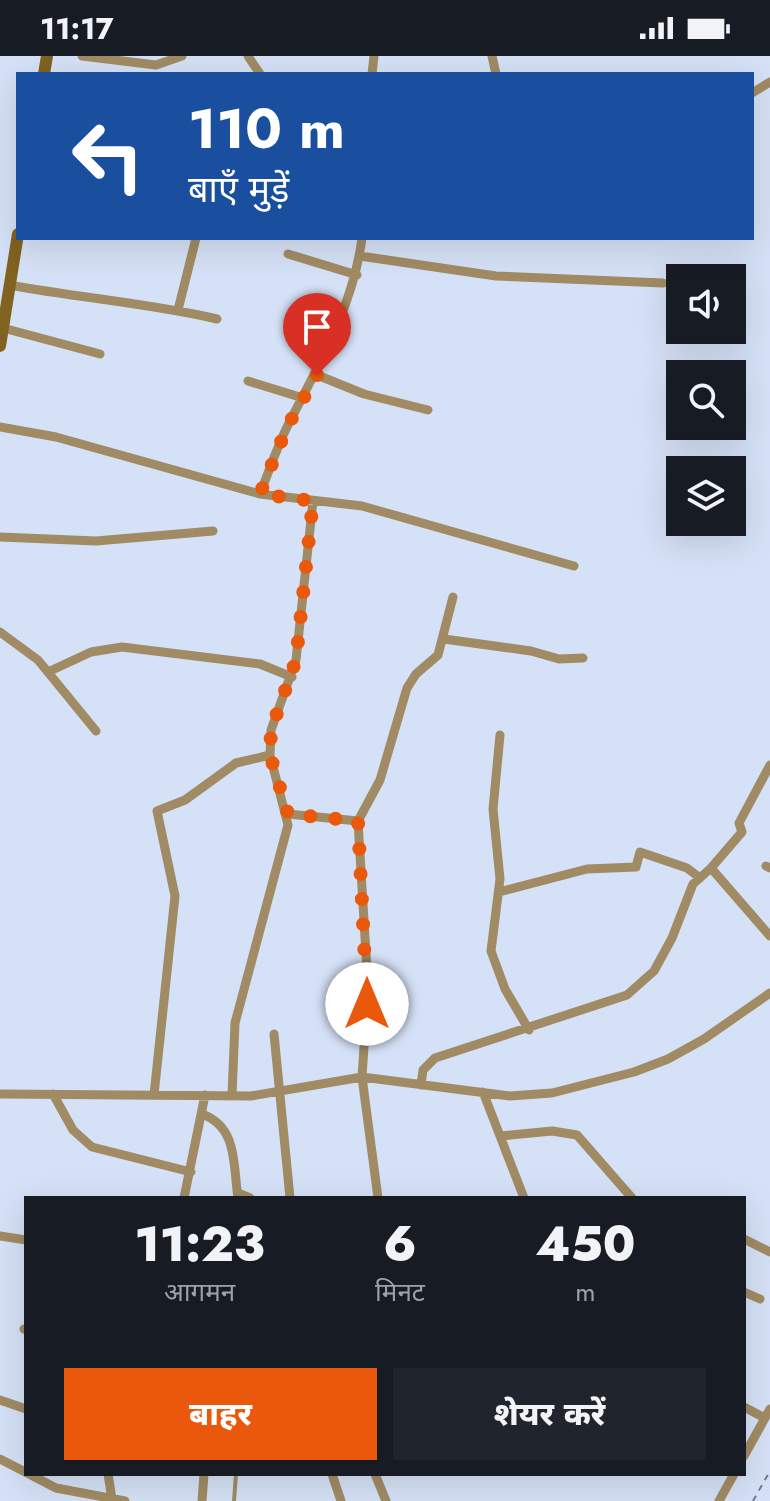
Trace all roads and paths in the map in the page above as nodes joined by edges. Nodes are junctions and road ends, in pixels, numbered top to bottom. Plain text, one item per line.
1 (82, 56) edge
2 (182, 56) edge
3 (17, 240) edge
4 (196, 240) edge
5 (362, 240) edge
6 (288, 254) dead end
7 (360, 256) junction
8 (357, 275) junction
9 (663, 283) dead end
10 (10, 285) junction
11 (178, 310) junction
12 (217, 319) dead end
13 (3, 328) junction
14 (0, 346) edge
15 (100, 354) dead end
16 (317, 375) junction
17 (248, 381) dead end
18 (303, 398) junction
19 (428, 410) dead end
20 (0, 427) edge
21 (260, 494) junction
22 (313, 501) junction
23 (213, 531) dead end
24 (0, 537) edge
25 (574, 566) dead end
26 (453, 597) dead end
27 (0, 632) edge
28 (444, 639) junction
29 (583, 658) dead end
30 (48, 672) junction
31 (292, 677) junction
32 (96, 731) dead end
33 (500, 735) dead end
34 (270, 755) junction
35 (770, 765) edge
36 (288, 814) junction
37 (358, 821) junction
38 (711, 868) junction
39 (700, 878) junction
40 (499, 892) junction
41 (770, 936) edge
42 (770, 993) edge
43 (529, 1030) junction
44 (274, 1034) dead end
45 (362, 1077) junction
46 (421, 1085) junction
47 (279, 1091) junction
48 (483, 1092) junction
49 (0, 1094) edge
50 (53, 1094) junction
51 (154, 1095) junction
52 (205, 1095) junction
53 (232, 1095) junction
54 (202, 1114) junction
55 (501, 1136) junction
56 (191, 1172) junction
57 (238, 1195) edge
58 (185, 1196) edge
59 (290, 1196) edge
60 (378, 1196) edge
61 (523, 1196) edge
62 (630, 1196) edge
63 (0, 1236) edge
64 (24, 1240) edge
65 (746, 1240) edge
66 (770, 1252) edge
67 (746, 1293) edge
68 (760, 1299) dead end
69 (0, 1400) edge
70 (24, 1408) edge
71 (746, 1408) edge
72 (768, 1414) edge
73 (746, 1452) edge
74 (0, 1459) edge
75 (24, 1471) edge
76 (770, 1471) edge
77 (33, 1476) edge
78 (108, 1476) edge
79 (204, 1476) edge
80 (236, 1476) edge
81 (333, 1476) edge
82 (376, 1476) edge
83 (733, 1476) edge
84 (112, 1499) junction
85 (125, 1501) edge
86 (202, 1501) edge
87 (234, 1501) edge
88 (341, 1501) edge
89 (386, 1501) edge
90 (719, 1501) edge
91 (753, 1501) edge

1 - 2 street
3 - 10 street
4 - 11 street
5 - 7 street
6 - 8 street
7 - 8 street
7 - 9 street
8 - 16 street
10 - 11 street
10 - 13 street
11 - 12 street
13 - 14 street
13 - 15 street
16 - 18 street
16 - 19 street
17 - 18 street
18 - 21 street
20 - 21 street
21 - 22 street
22 - 25 street
22 - 31 street
23 - 24 street
26 - 28 street
27 - 30 street
28 - 29 street
28 - 37 street
30 - 31 street
30 - 32 street
31 - 34 street
33 - 40 street
34 - 36 street
34 - 51 street
35 - 38 street
36 - 37 street
36 - 53 street
37 - 45 street
38 - 39 street
38 - 41 street
39 - 40 street
39 - 43 street
40 - 43 street
42 - 48 street
43 - 46 street
44 - 47 street
45 - 46 street
45 - 47 street
45 - 60 street
46 - 48 street
47 - 53 street
47 - 59 street
48 - 55 street
49 - 50 street
50 - 51 street
50 - 56 street
51 - 52 street
52 - 53 street
52 - 54 street
54 - 56 street
54 - 57 street
55 - 61 street
55 - 62 street
56 - 58 street
63 - 64 street
65 - 66 street
67 - 68 street
69 - 70 street
71 - 72 street
72 - 73 street
74 - 75 street
76 - 91 path
77 - 84 street
78 - 84 street
79 - 86 street
80 - 87 lane
81 - 88 street
82 - 89 street
83 - 90 street
84 - 85 street

